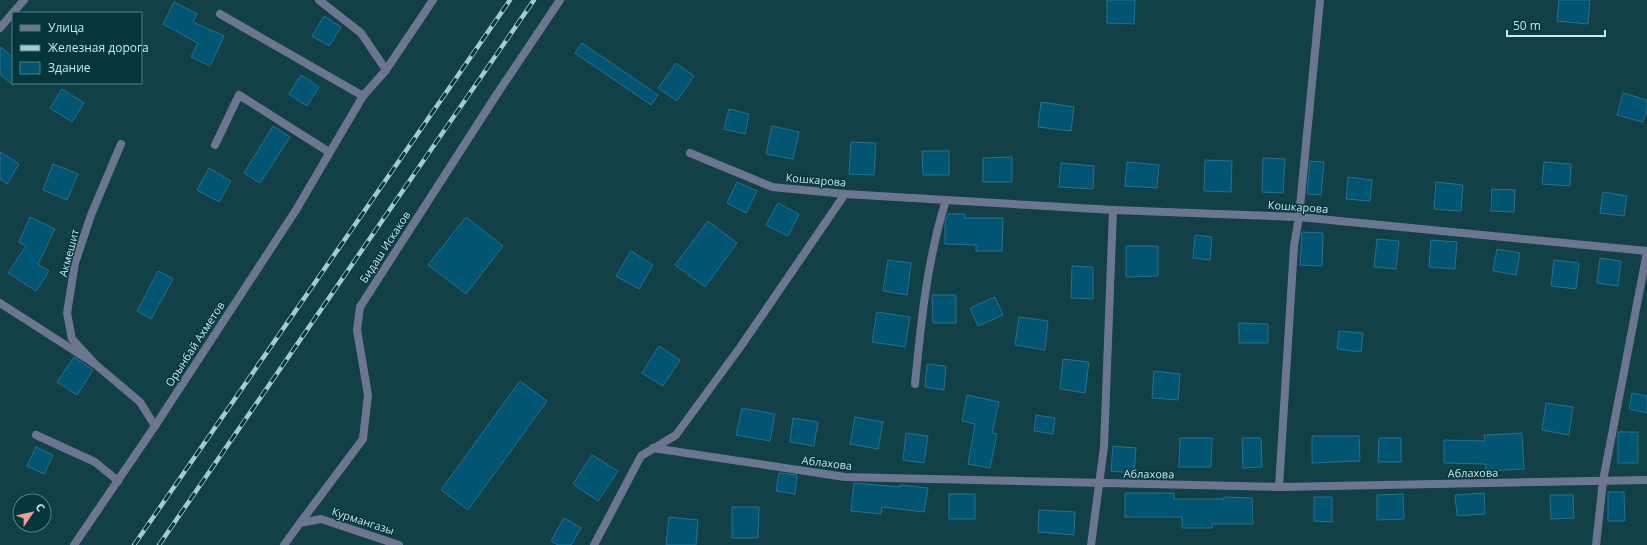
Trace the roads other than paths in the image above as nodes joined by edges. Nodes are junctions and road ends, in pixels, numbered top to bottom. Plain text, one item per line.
1 (24, 0) edge
2 (319, 0) edge
3 (433, 0) edge
4 (560, 0) edge
5 (1320, 0) edge
6 (14, 12) edge
7 (12, 14) edge
8 (220, 14) dead end
9 (0, 28) edge
10 (386, 70) junction
11 (363, 96) junction
12 (121, 144) dead end
13 (215, 145) dead end
14 (330, 152) junction
15 (690, 153) dead end
16 (845, 194) junction
17 (946, 200) junction
18 (1113, 210) junction
19 (1299, 217) junction
20 (1647, 251) edge
21 (0, 303) edge
22 (95, 364) junction
23 (915, 384) dead end
24 (155, 426) junction
25 (36, 435) dead end
26 (653, 448) junction
27 (1647, 480) edge
28 (118, 481) junction
29 (1603, 481) junction
30 (1099, 484) junction
31 (1279, 487) junction
32 (300, 523) junction
33 (74, 545) edge
34 (284, 545) edge
35 (399, 545) edge
36 (594, 545) edge
37 (1091, 545) edge
38 (1596, 545) edge

1 - 6 street
2 - 10 street
3 - 10 street, Орынбай Ахметов
4 - 32 street, Бидаш Искаков
5 - 19 street
7 - 9 street
8 - 11 street
10 - 11 street, Орынбай Ахметов
11 - 14 street, Орынбай Ахметов
12 - 22 street, Акмешит
13 - 14 street
14 - 24 street, Орынбай Ахметов
15 - 16 street, Кошкарова
16 - 17 street, Кошкарова
16 - 26 street
17 - 18 street, Кошкарова
17 - 23 street
18 - 19 street, Кошкарова
18 - 30 street
19 - 20 street, Кошкарова
19 - 31 street
20 - 29 street
21 - 22 street, Акмешит
22 - 24 street, Акмешит
24 - 28 street, Орынбай Ахметов
25 - 28 street
26 - 30 street, Аблахова
26 - 36 street
27 - 29 street, Аблахова
28 - 33 street, Орынбай Ахметов
29 - 31 street, Аблахова
29 - 38 street
30 - 31 street, Аблахова
30 - 37 street
32 - 34 street
32 - 35 street, Курмангазы

